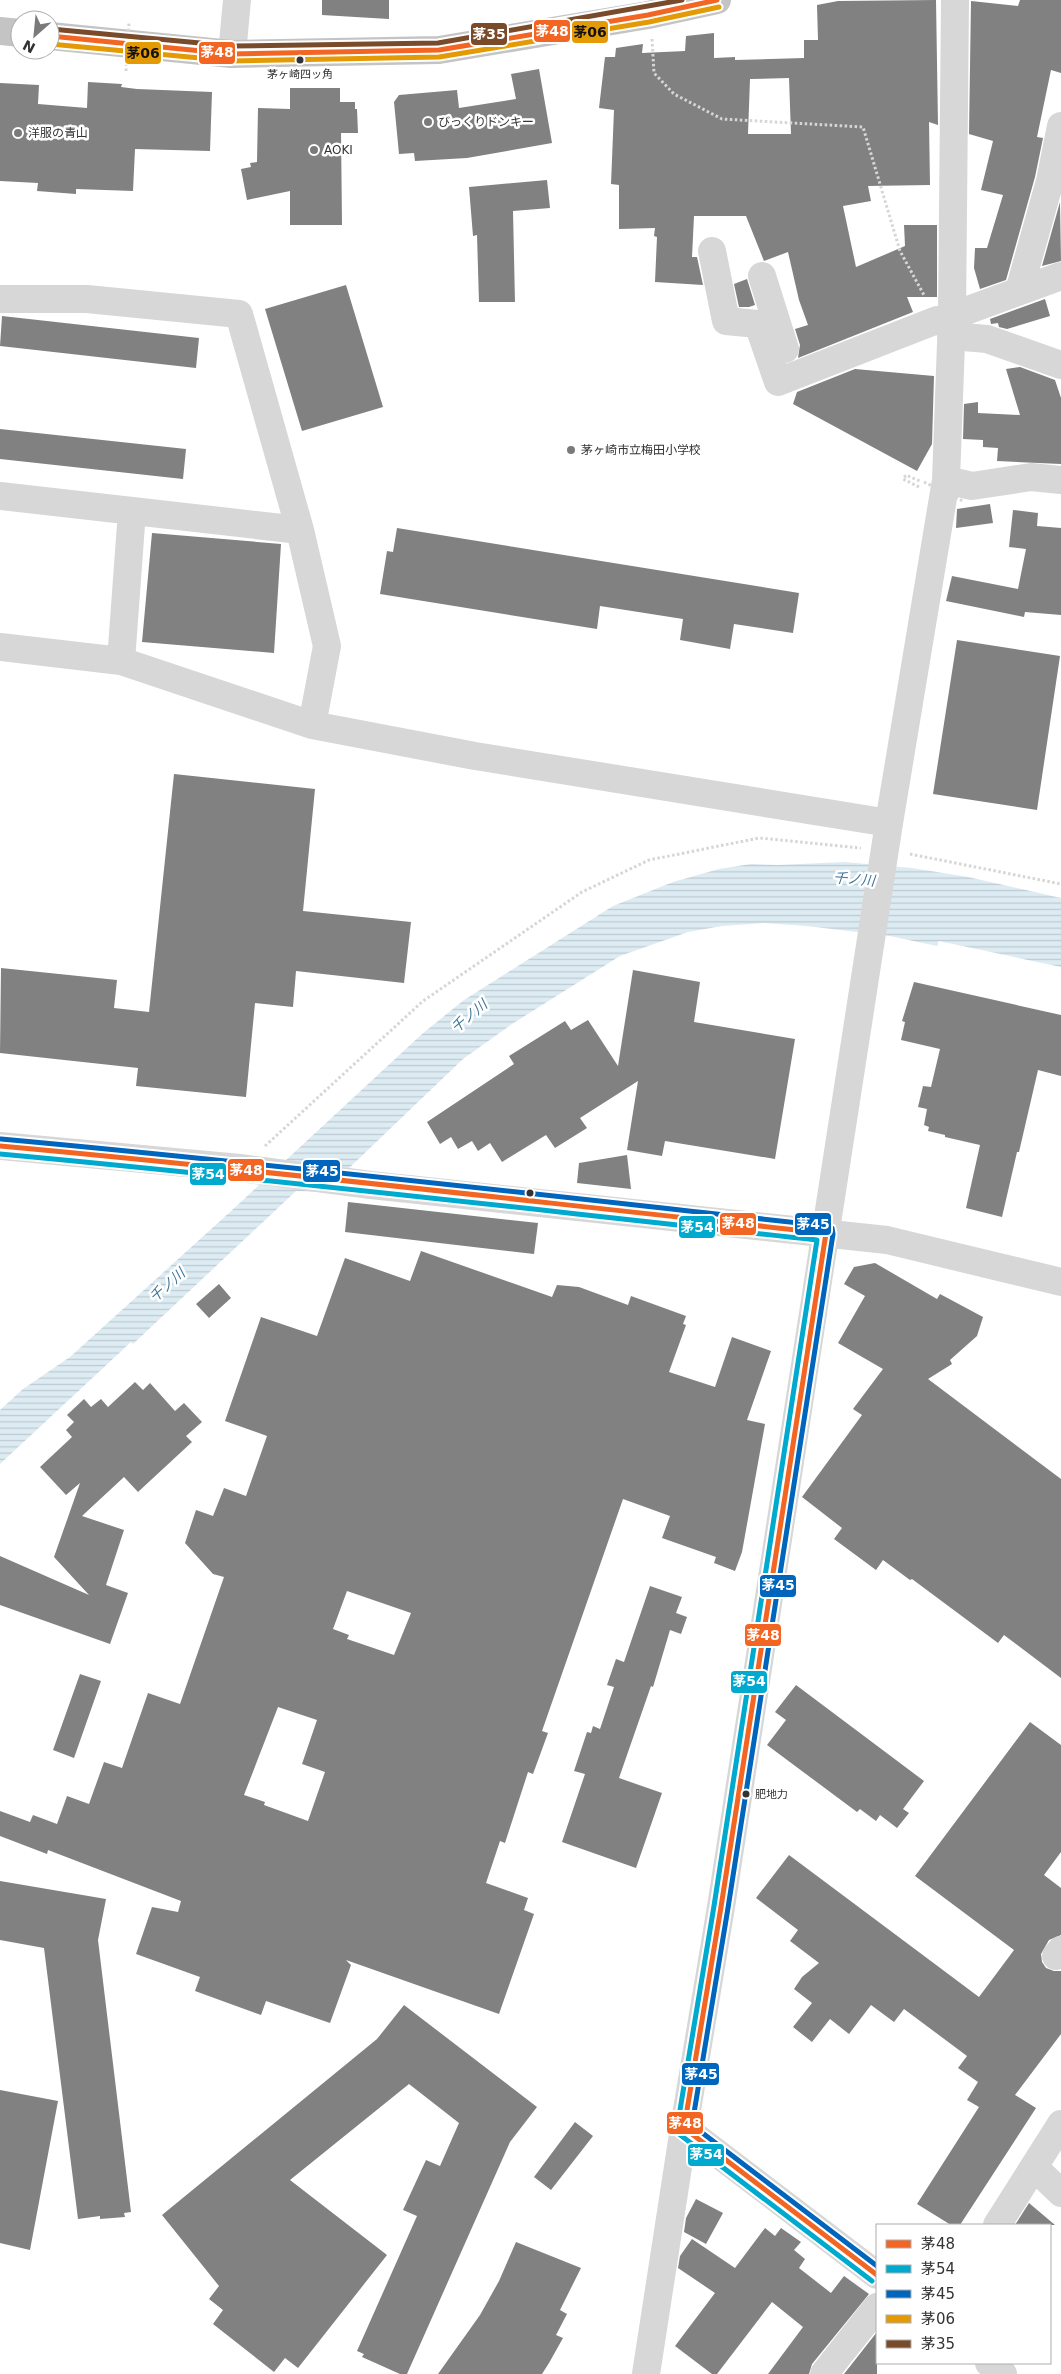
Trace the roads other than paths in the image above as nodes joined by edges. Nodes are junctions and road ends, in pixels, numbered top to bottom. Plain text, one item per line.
1 (237, 0) edge
2 (717, 0) edge
3 (955, 0) edge
4 (60, 37) edge
5 (232, 54) junction
6 (1061, 126) edge
7 (712, 251) dead end
8 (762, 276) dead end
9 (1061, 276) edge
10 (1019, 291) junction
11 (0, 298) edge
12 (948, 325) junction
13 (1061, 365) edge
14 (793, 377) junction
15 (1061, 480) edge
16 (931, 483) junction
17 (0, 496) edge
18 (132, 511) junction
19 (300, 530) junction
20 (0, 647) edge
21 (121, 661) junction
22 (312, 725) junction
23 (889, 823) junction
24 (0, 1146) edge
25 (826, 1233) junction
26 (1061, 1282) edge
27 (1061, 2124) edge
28 (684, 2128) junction
29 (1034, 2167) junction
30 (1061, 2193) edge
31 (998, 2224) edge
32 (876, 2274) edge
33 (876, 2308) edge
34 (990, 2364) edge
35 (834, 2371) edge
36 (646, 2374) edge
37 (1003, 2374) edge

1 - 5 street
2 - 5 highway
3 - 12 street
4 - 5 highway
6 - 10 street
7 - 14 street
8 - 14 street
9 - 10 street
10 - 12 street
11 - 19 street
12 - 13 street
12 - 14 street
12 - 16 street
15 - 16 street
16 - 23 street
17 - 18 street
18 - 19 street
18 - 21 street
19 - 22 street
20 - 21 street
21 - 22 street
22 - 23 street
23 - 25 street
24 - 25 street
25 - 26 street
25 - 28 street
27 - 29 street
28 - 32 street
28 - 36 street
29 - 30 street
29 - 31 street
33 - 35 street
34 - 37 street

